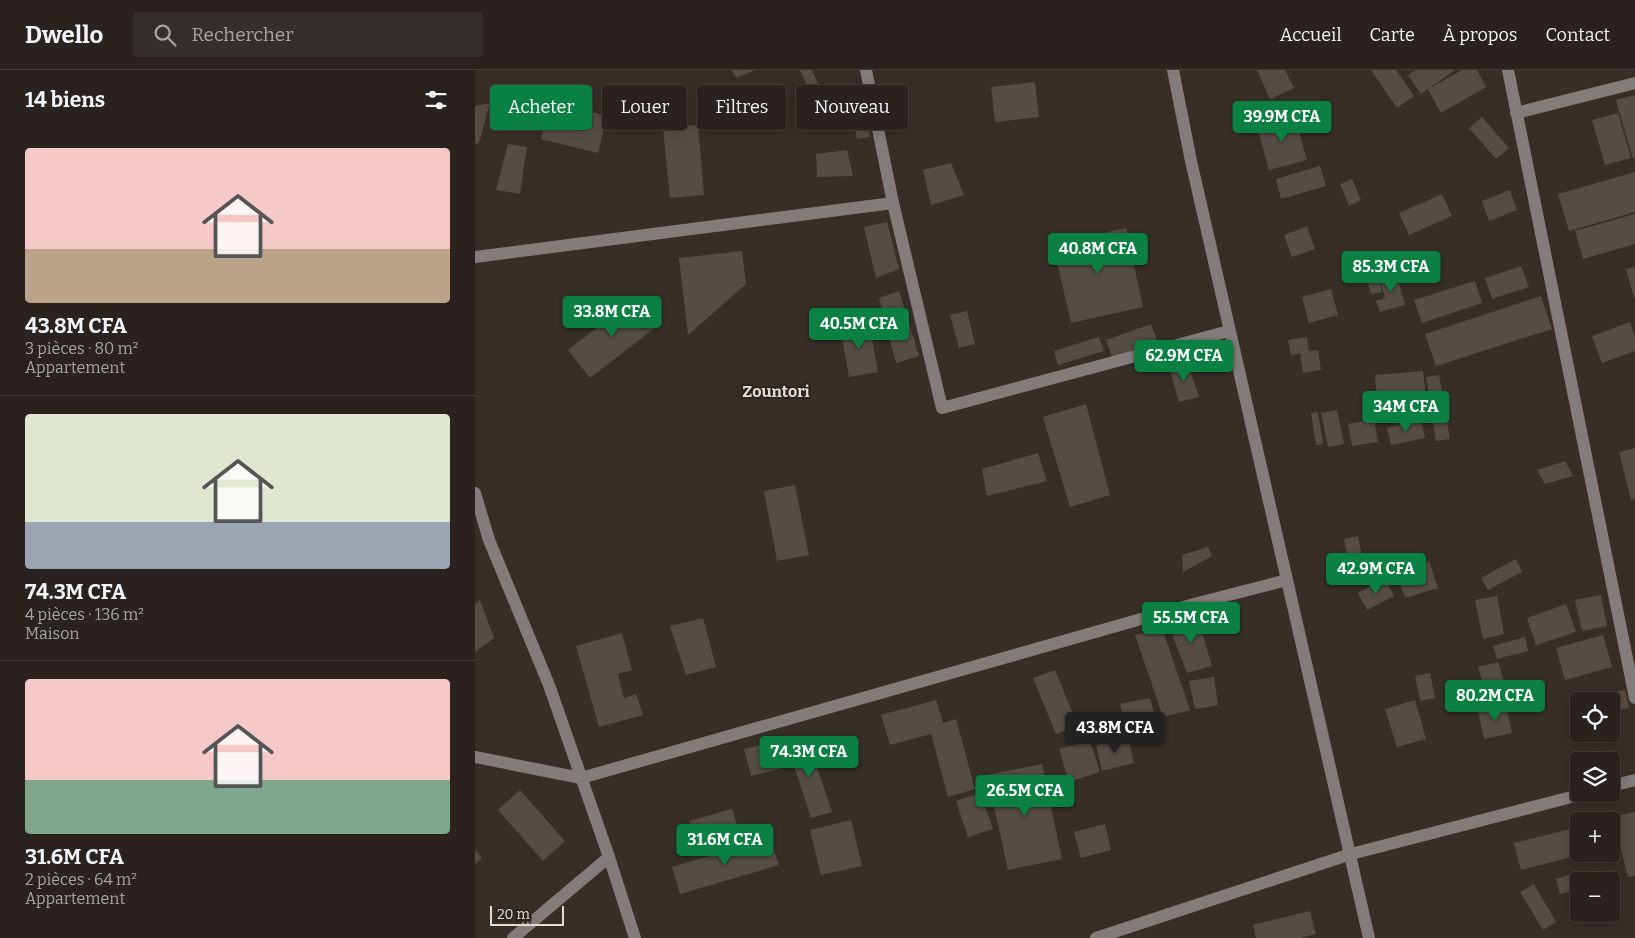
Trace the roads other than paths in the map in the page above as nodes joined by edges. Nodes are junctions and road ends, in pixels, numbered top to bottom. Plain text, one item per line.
1 (866, 70) edge
2 (1173, 70) edge
3 (1508, 70) edge
4 (1635, 83) edge
5 (1516, 113) junction
6 (893, 203) junction
7 (475, 257) edge
8 (1229, 331) junction
9 (475, 493) edge
10 (475, 532) edge
11 (489, 540) junction
12 (1287, 580) junction
13 (1635, 698) edge
14 (475, 757) edge
15 (581, 778) junction
16 (1635, 780) edge
17 (1620, 784) edge
18 (1570, 797) edge
19 (1351, 854) junction
20 (609, 857) junction
21 (513, 938) edge
22 (635, 938) edge
23 (1096, 938) edge
24 (1369, 938) edge

1 - 6 street
2 - 8 street
3 - 5 street
4 - 5 street
5 - 13 street
6 - 7 street
6 - 8 street
8 - 12 street
9 - 11 street
10 - 11 street
11 - 15 street
12 - 15 street
12 - 19 street
14 - 15 street
15 - 20 street
16 - 17 street
18 - 19 street
19 - 23 street
19 - 24 street
20 - 21 street
20 - 22 street

